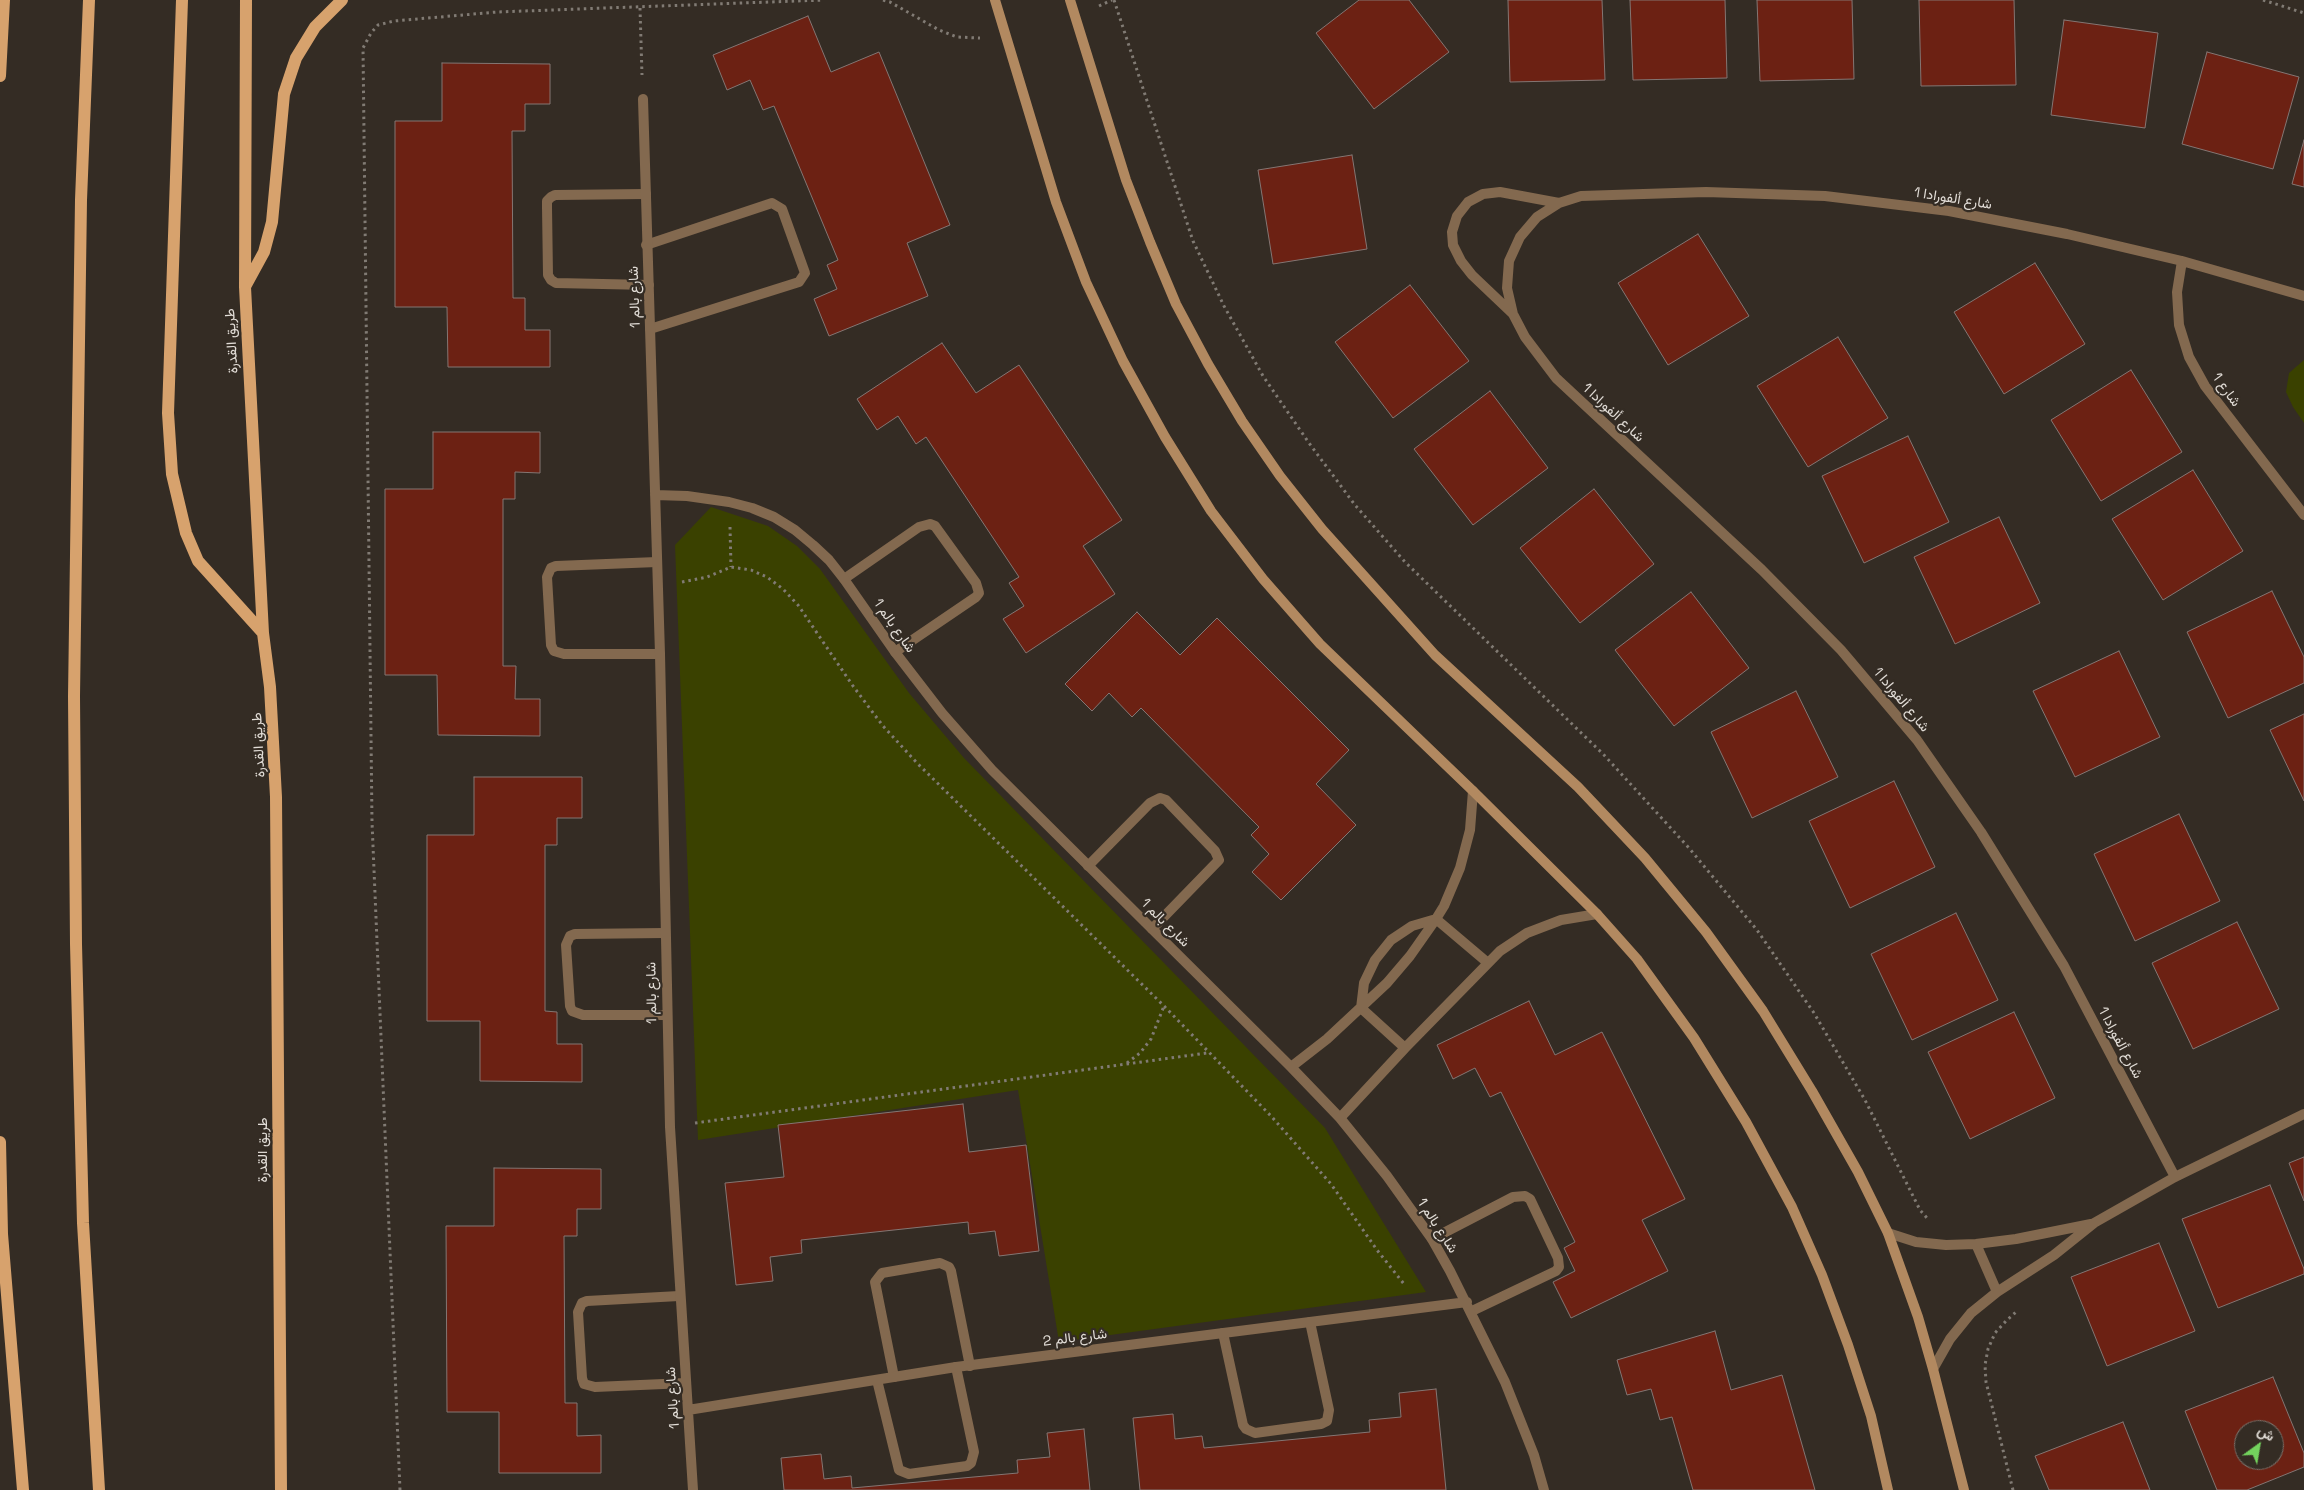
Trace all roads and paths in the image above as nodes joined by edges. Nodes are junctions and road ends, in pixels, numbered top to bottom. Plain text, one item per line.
1 (4, 0) edge
2 (89, 0) edge
3 (182, 0) edge
4 (246, 0) edge
5 (342, 0) edge
6 (824, 0) edge
7 (883, 0) edge
8 (996, 0) edge
9 (1070, 0) edge
10 (1114, 0) edge
11 (2264, 0) edge
12 (640, 8) junction
13 (2304, 13) edge
14 (1006, 37) junction
15 (0, 76) edge
16 (643, 99) joint
17 (646, 194) junction
18 (1560, 202) junction
19 (646, 245) junction
20 (2182, 261) junction
21 (649, 285) junction
22 (244, 287) junction
23 (2304, 296) edge
24 (1512, 314) junction
25 (650, 329) junction
26 (655, 495) junction
27 (729, 502) junction
28 (2304, 515) edge
29 (657, 562) junction
30 (731, 567) junction
31 (844, 579) junction
32 (657, 584) junction
33 (263, 633) junction
34 (895, 652) junction
35 (660, 654) junction
36 (1473, 791) junction
37 (1088, 866) junction
38 (1597, 914) junction
39 (1436, 919) junction
40 (1152, 929) junction
41 (665, 932) junction
42 (1488, 963) junction
43 (1164, 1006) junction
44 (1361, 1008) junction
45 (666, 1016) junction
46 (1404, 1048) junction
47 (1207, 1052) junction
48 (1126, 1064) junction
49 (1291, 1067) junction
50 (2304, 1114) edge
51 (1340, 1118) junction
52 (670, 1127) junction
53 (0, 1142) edge
54 (2174, 1177) junction
55 (1928, 1220) dead end
56 (2094, 1223) junction
57 (1888, 1233) junction
58 (1432, 1239) junction
59 (1976, 1244) junction
60 (1997, 1292) junction
61 (680, 1296) junction
62 (1435, 1306) junction
63 (1470, 1307) junction
64 (2020, 1310) dead end
65 (1310, 1322) junction
66 (1223, 1333) junction
67 (970, 1366) junction
68 (956, 1367) junction
69 (1933, 1369) junction
70 (894, 1377) junction
71 (877, 1380) junction
72 (686, 1383) junction
73 (688, 1410) junction
74 (23, 1490) edge
75 (99, 1490) edge
76 (281, 1490) edge
77 (400, 1490) edge
78 (693, 1490) edge
79 (1544, 1490) edge
80 (1888, 1490) edge
81 (1964, 1490) edge
82 (2013, 1490) edge

1 - 15 main road
2 - 75 main road
3 - 33 main road
4 - 22 main road, طريق القدرة
5 - 22 main road
6 - 12 path
7 - 14 path
8 - 14 street
9 - 57 street
10 - 55 path
11 - 13 path
12 - 16 path
12 - 77 path
14 - 36 street
16 - 17 street, شارع بالم 1
17 - 19 street, شارع بالم 1
17 - 21 street
18 - 20 street, شارع ألفورادا 1
18 - 24 street, شارع ألفورادا 1
18 - 24 street, شارع ألفورادا 1
19 - 21 street, شارع بالم 1
19 - 25 street
20 - 23 street, شارع ألفورادا 1
20 - 28 street, شارع 1
21 - 25 street, شارع بالم 1
22 - 33 main road, طريق القدرة
24 - 54 street, شارع ألفورادا 1
25 - 26 street, شارع بالم 1
26 - 27 street, شارع بالم 1
26 - 29 street, شارع بالم 1
27 - 30 path
27 - 31 street, شارع بالم 1
29 - 32 street, شارع بالم 1
29 - 35 street
30 - 32 path
30 - 43 path
31 - 34 street, شارع بالم 1
31 - 34 street
32 - 35 street, شارع بالم 1
33 - 76 main road, طريق القدرة
34 - 37 street, شارع بالم 1
35 - 41 street, شارع بالم 1
36 - 38 street
36 - 39 street
37 - 40 street, شارع بالم 1
37 - 40 street
38 - 42 street
38 - 80 street
39 - 42 street
39 - 44 street
39 - 44 street
40 - 49 street, شارع بالم 1
41 - 45 street, شارع بالم 1
41 - 45 street
42 - 46 street
43 - 47 path
43 - 48 path
44 - 46 street
44 - 49 street
45 - 52 street, شارع بالم 1
46 - 51 street
47 - 48 path
47 - 62 path
48 - 52 path
49 - 51 street, شارع بالم 1
50 - 54 street
51 - 58 street, شارع بالم 1
52 - 61 street, شارع بالم 1
53 - 74 main road
54 - 56 street
56 - 59 street
56 - 60 street
57 - 59 street
57 - 69 street
58 - 63 street, شارع بالم 1
58 - 63 street, شارع بالم 2
59 - 60 street
60 - 69 street
61 - 72 street, شارع بالم 1
61 - 72 street
62 - 63 street, شارع بالم 2
62 - 65 street, شارع بالم 2
63 - 79 street, شارع بالم 1
64 - 82 path
65 - 66 street, شارع بالم 2
65 - 66 street
66 - 67 street, شارع بالم 2
67 - 68 street, شارع بالم 2
67 - 70 street
68 - 70 street, شارع بالم 2
68 - 71 street
69 - 81 street
70 - 71 street, شارع بالم 2
71 - 73 street, شارع بالم 2
72 - 73 street, شارع بالم 1
73 - 78 street, شارع بالم 1

